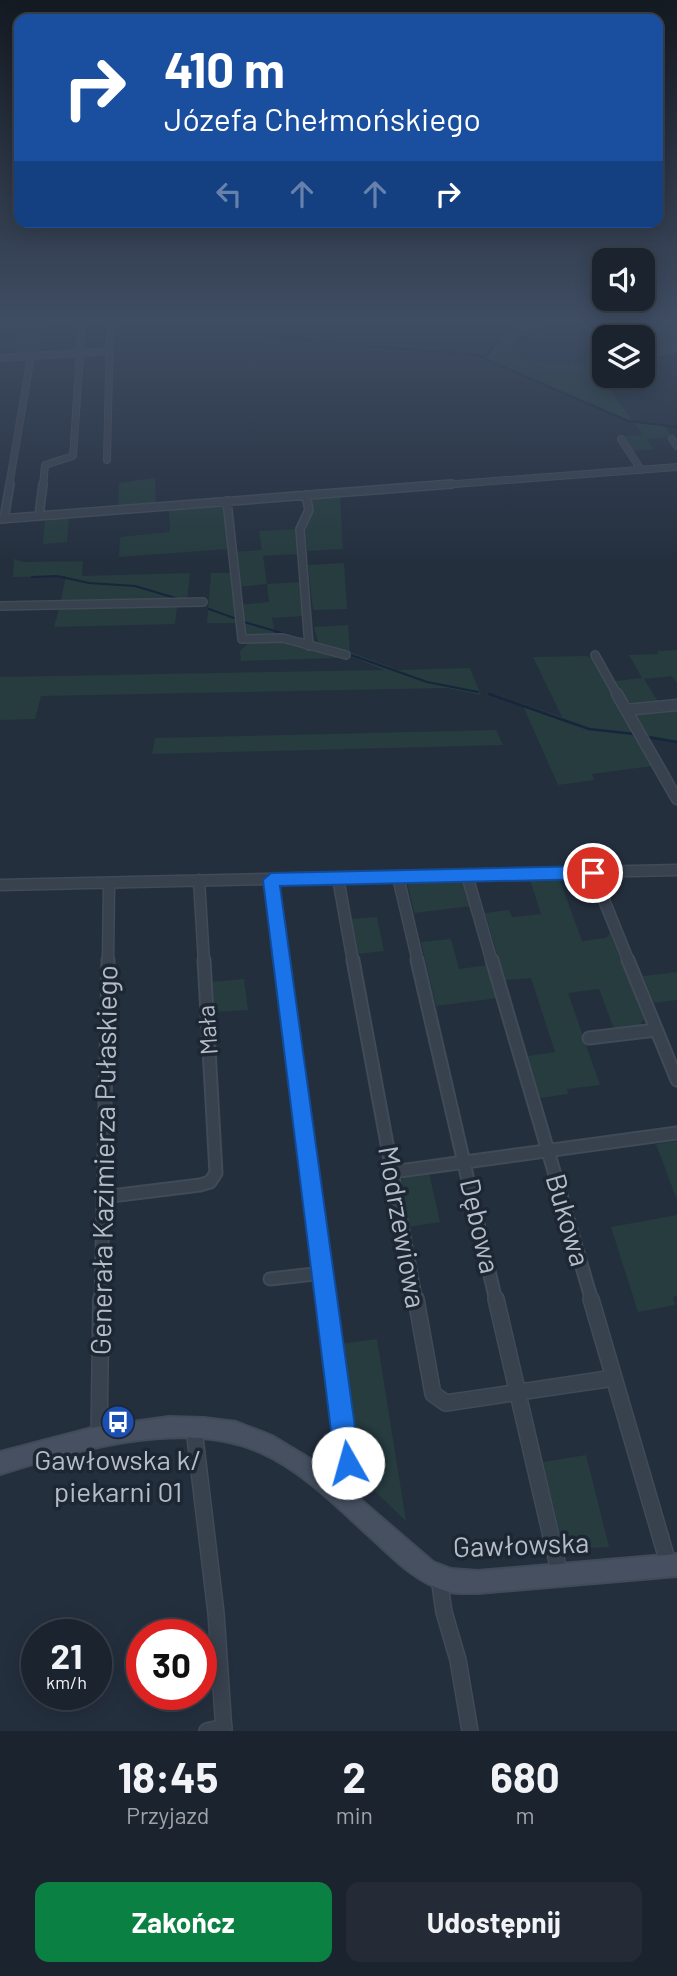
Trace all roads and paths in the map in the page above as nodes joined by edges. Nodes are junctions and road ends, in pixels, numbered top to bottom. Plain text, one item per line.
1 (23, 401) edge
2 (77, 401) edge
3 (109, 401) edge
4 (621, 439) dead end
5 (671, 439) dead end
6 (677, 446) edge
7 (107, 460) dead end
8 (677, 467) edge
9 (641, 470) junction
10 (306, 495) junction
11 (227, 501) junction
12 (39, 516) junction
13 (2, 519) edge
14 (203, 602) dead end
15 (0, 606) edge
16 (309, 646) junction
17 (346, 655) dead end
18 (595, 655) dead end
19 (677, 705) edge
20 (626, 710) junction
21 (673, 785) edge
22 (677, 799) edge
23 (677, 870) edge
24 (593, 873) junction
25 (467, 875) junction
26 (398, 877) junction
27 (338, 878) junction
28 (199, 880) junction
29 (271, 880) junction
30 (109, 883) junction
31 (0, 885) edge
32 (656, 1030) junction
33 (589, 1038) dead end
34 (677, 1080) edge
35 (677, 1133) edge
36 (548, 1150) junction
37 (465, 1161) junction
38 (391, 1172) junction
39 (103, 1197) junction
40 (323, 1273) junction
41 (270, 1279) dead end
42 (614, 1378) junction
43 (518, 1391) junction
44 (194, 1429) junction
45 (99, 1436) junction
46 (0, 1463) edge
47 (339, 1495) junction
48 (673, 1565) edge
49 (560, 1575) junction
50 (439, 1577) junction
51 (218, 1730) edge
52 (470, 1731) edge

1 - 13 street
2 - 12 street
3 - 7 street
4 - 9 street
5 - 6 street
8 - 9 street
9 - 10 street
10 - 11 street
10 - 16 street
11 - 12 street
11 - 16 street
12 - 13 street
14 - 15 street
16 - 17 street
18 - 20 street
19 - 20 street
20 - 21 street
21 - 22 street
23 - 24 street
24 - 25 street
24 - 32 street
25 - 26 street
25 - 36 street, Bukowa
26 - 27 street
26 - 37 street, Dębowa
27 - 29 street
27 - 38 street, Modrzewiowa
28 - 29 street
28 - 30 street
28 - 39 street, Mała
29 - 40 street
30 - 31 street
30 - 39 street, Generała Kazimierza Pułaskiego
32 - 33 street
32 - 34 street
35 - 36 street
36 - 37 street
36 - 42 street, Bukowa
37 - 38 street
37 - 43 street, Dębowa
38 - 43 street, Modrzewiowa
39 - 45 street, Generała Kazimierza Pułaskiego
40 - 41 street
40 - 47 street
42 - 43 street, Modrzewiowa
42 - 48 street, Bukowa
43 - 49 street, Dębowa
44 - 45 street, Gawłowska
44 - 47 street, Gawłowska
44 - 51 street
45 - 46 street, Gawłowska
47 - 50 street, Gawłowska
48 - 49 street, Gawłowska
49 - 50 street, Gawłowska
50 - 52 street

